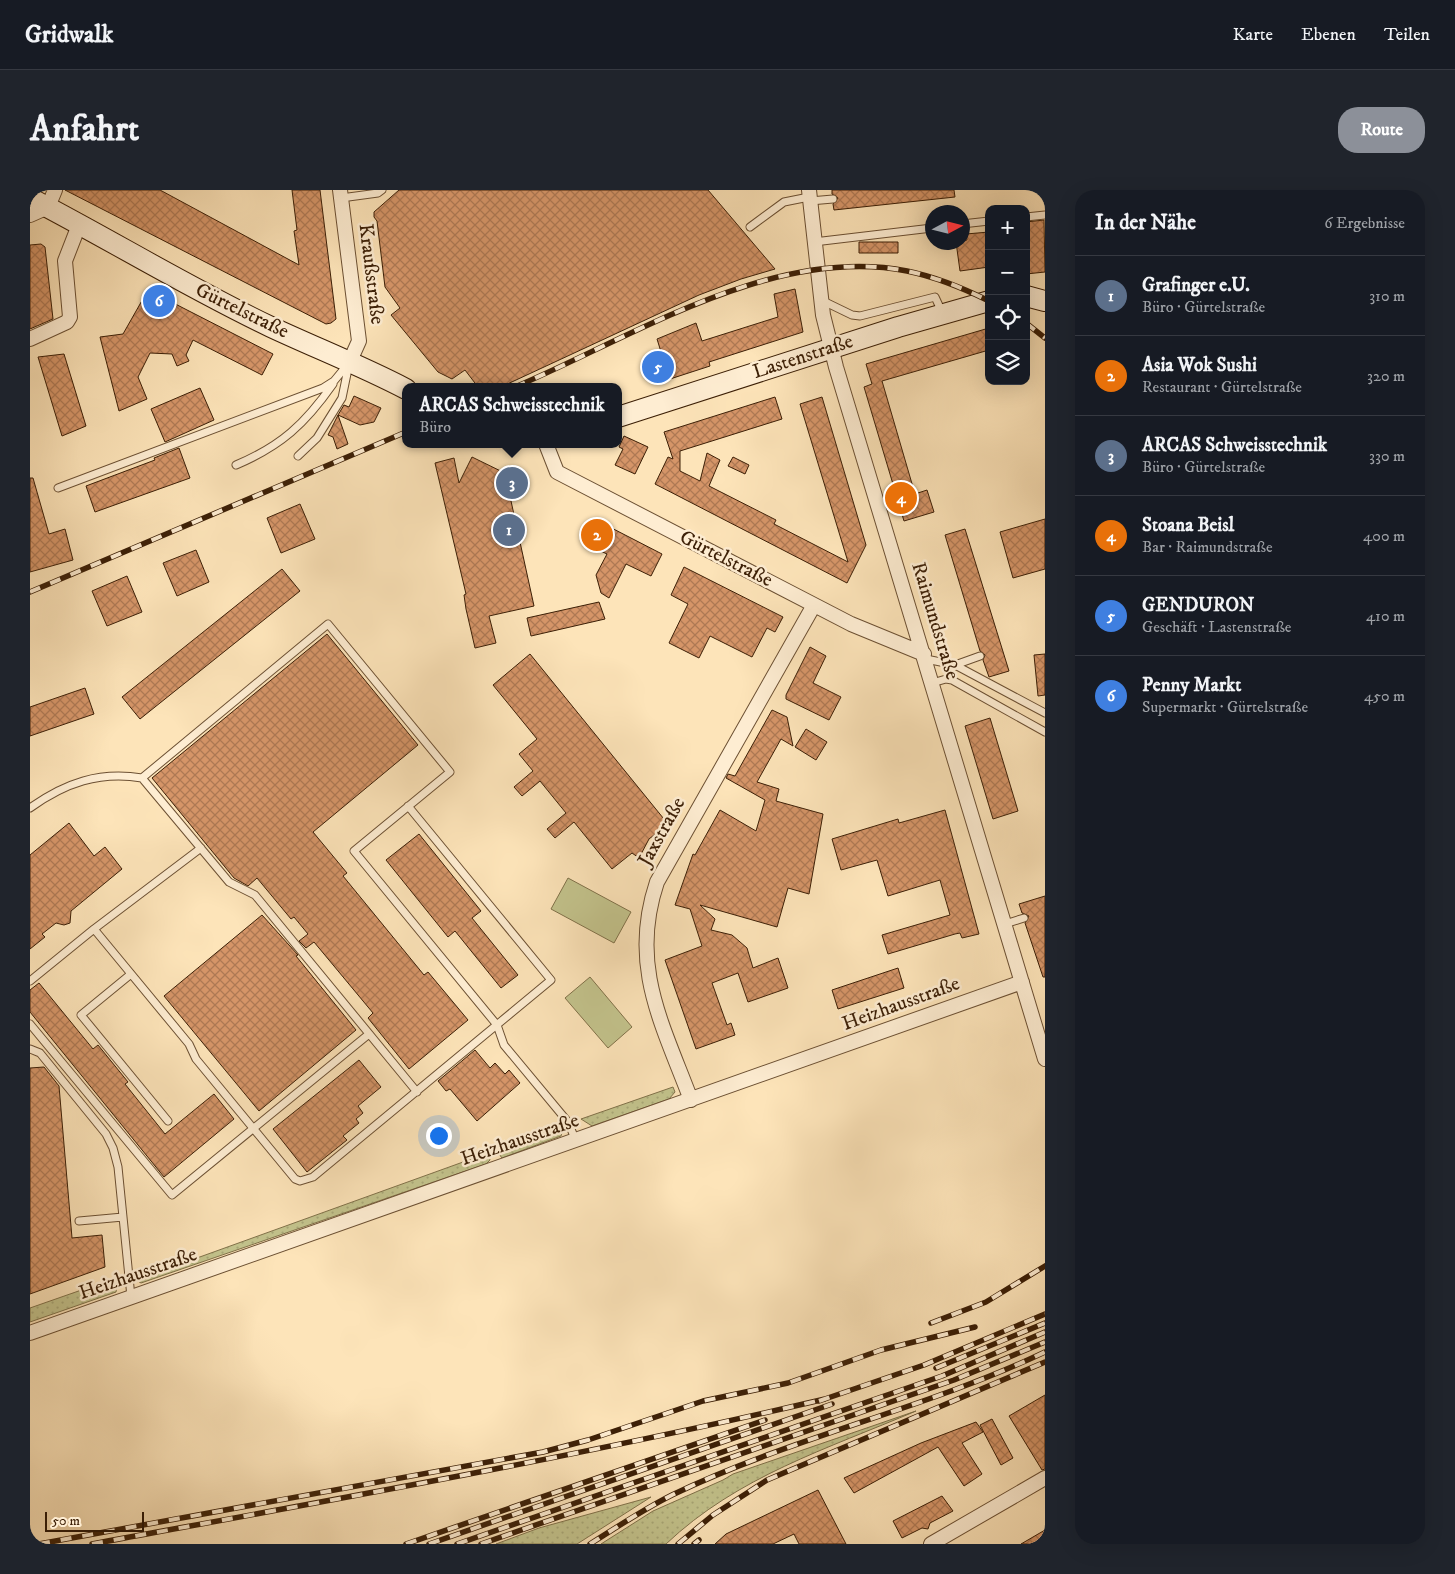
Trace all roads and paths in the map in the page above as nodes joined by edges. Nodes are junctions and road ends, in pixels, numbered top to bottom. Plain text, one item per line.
1 (382, 190) edge
2 (340, 194) edge
3 (809, 196) edge
4 (30, 198) edge
5 (833, 198) dead end
6 (44, 204) edge
7 (1045, 215) edge
8 (1030, 217) edge
9 (985, 221) edge
10 (970, 223) edge
11 (79, 225) junction
12 (750, 227) dead end
13 (925, 229) edge
14 (814, 242) junction
15 (1045, 288) edge
16 (1030, 290) edge
17 (1030, 297) edge
18 (821, 300) junction
19 (1045, 301) edge
20 (985, 302) edge
21 (943, 315) junction
22 (30, 339) edge
23 (832, 349) junction
24 (350, 361) junction
25 (334, 381) junction
26 (402, 386) edge
27 (622, 416) edge
28 (548, 448) edge
29 (298, 456) dead end
30 (236, 465) dead end
31 (58, 488) dead end
32 (814, 605) junction
33 (925, 656) junction
34 (980, 656) dead end
35 (955, 665) junction
36 (932, 683) junction
37 (1045, 713) edge
38 (1045, 732) edge
39 (142, 778) junction
40 (408, 806) junction
41 (30, 808) edge
42 (201, 848) junction
43 (1024, 918) dead end
44 (1005, 924) junction
45 (94, 929) junction
46 (131, 974) junction
47 (30, 981) edge
48 (1022, 982) junction
49 (30, 1024) edge
50 (497, 1025) junction
51 (369, 1034) junction
52 (30, 1049) edge
53 (1045, 1059) edge
54 (416, 1092) junction
55 (691, 1100) junction
56 (168, 1121) dead end
57 (254, 1129) junction
58 (576, 1141) junction
59 (123, 1217) junction
60 (79, 1221) dead end
61 (131, 1297) junction
62 (30, 1333) edge
63 (1045, 1478) edge
64 (930, 1544) edge

1 - 2 lane
2 - 24 street, Kraußstraße
3 - 5 lane
3 - 12 lane
3 - 14 street, Raimundstraße
4 - 6 main road, Gürtelstraße
6 - 11 main road, Gürtelstraße
7 - 8 lane
9 - 10 lane
11 - 22 street
11 - 24 main road, Gürtelstraße
13 - 14 lane
14 - 18 street, Raimundstraße
15 - 16 main road
17 - 19 main road
18 - 21 lane
18 - 23 street, Raimundstraße
20 - 21 main road, Lastenstraße
21 - 23 main road, Lastenstraße
23 - 27 main road, Lastenstraße
23 - 33 street, Raimundstraße
24 - 25 lane
24 - 26 main road, Gürtelstraße
24 - 29 lane
25 - 30 lane
25 - 31 lane
28 - 32 street, Gürtelstraße
32 - 33 street, Gürtelstraße
32 - 55 street, Jaxstraße
33 - 35 lane
33 - 36 street, Raimundstraße
34 - 35 lane
35 - 37 lane
36 - 38 lane
36 - 44 street, Raimundstraße
39 - 40 lane
39 - 41 lane
39 - 42 lane
40 - 50 lane
40 - 50 lane
42 - 45 lane
42 - 51 lane
43 - 44 lane
44 - 48 street, Raimundstraße
45 - 46 lane
45 - 47 lane
46 - 56 lane
46 - 57 lane
48 - 53 street, Raimundstraße
48 - 55 street, Heizhausstraße
49 - 57 lane
50 - 54 lane
50 - 58 lane
51 - 54 lane
51 - 57 lane
52 - 59 lane
54 - 57 lane
55 - 58 street, Heizhausstraße
58 - 61 street, Heizhausstraße
59 - 60 lane
59 - 61 lane
61 - 62 street, Heizhausstraße
63 - 64 street

